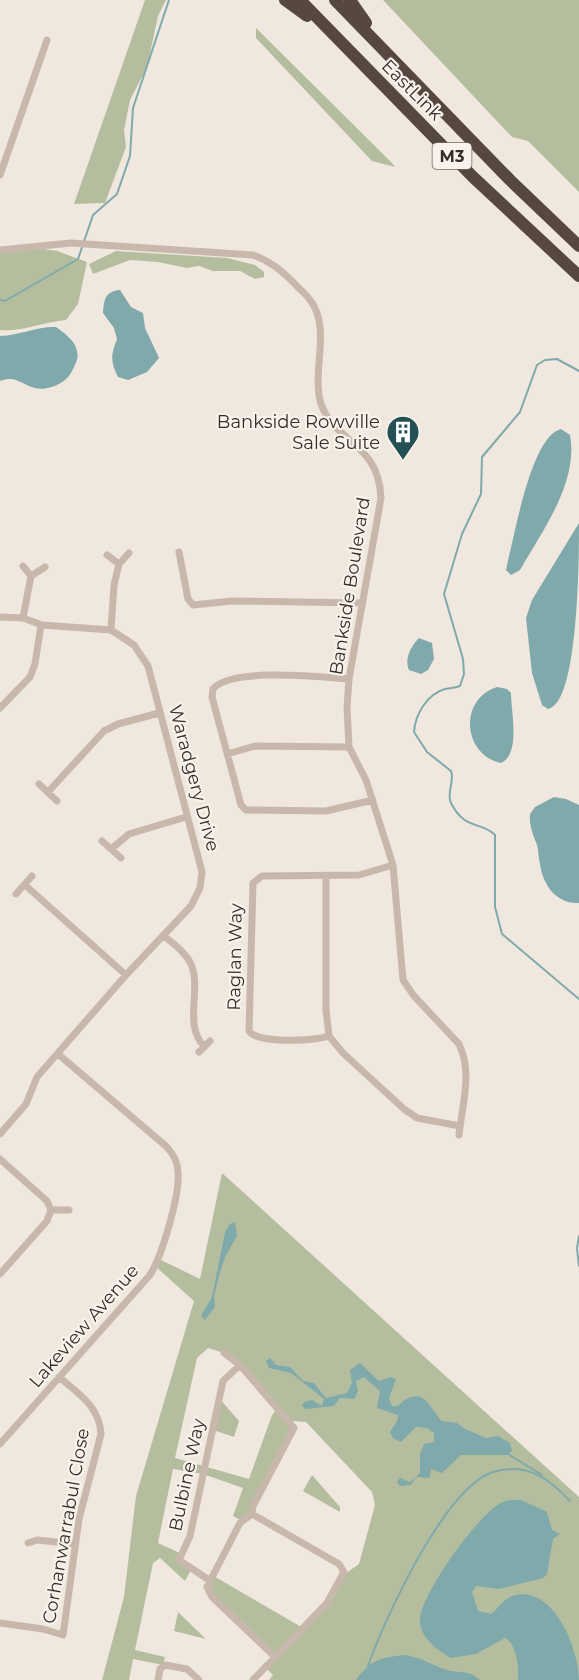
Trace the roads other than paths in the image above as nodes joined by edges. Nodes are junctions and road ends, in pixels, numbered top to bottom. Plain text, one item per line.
1 (285, 0) edge
2 (300, 0) edge
3 (335, 0) edge
4 (350, 0) edge
5 (329, 33) junction
6 (47, 40) dead end
7 (382, 46) junction
8 (0, 174) edge
9 (0, 245) edge
10 (579, 246) edge
11 (24, 248) junction
12 (0, 250) edge
13 (579, 276) edge
14 (178, 552) dead end
15 (129, 553) dead end
16 (107, 555) dead end
17 (118, 564) junction
18 (23, 566) dead end
19 (45, 567) dead end
20 (31, 576) junction
21 (362, 603) junction
22 (0, 617) edge
23 (23, 618) junction
24 (41, 625) junction
25 (111, 630) junction
26 (349, 679) junction
27 (0, 708) edge
28 (159, 712) junction
29 (349, 747) junction
30 (227, 754) junction
31 (39, 784) dead end
32 (48, 792) junction
33 (373, 800) junction
34 (57, 801) dead end
35 (186, 817) junction
36 (102, 841) dead end
37 (111, 849) junction
38 (121, 858) dead end
39 (393, 866) junction
40 (33, 876) dead end
41 (326, 877) junction
42 (25, 885) junction
43 (16, 894) dead end
44 (164, 936) junction
45 (126, 975) junction
46 (329, 1036) junction
47 (204, 1046) dead end
48 (58, 1054) junction
49 (460, 1126) junction
50 (0, 1134) edge
51 (459, 1135) dead end
52 (0, 1159) edge
53 (51, 1210) junction
54 (69, 1210) dead end
55 (0, 1274) edge
56 (224, 1353) dead end
57 (240, 1365) junction
58 (59, 1377) junction
59 (0, 1444) edge
60 (252, 1514) junction
61 (28, 1543) dead end
62 (75, 1544) junction
63 (209, 1580) junction
64 (0, 1623) edge
65 (275, 1657) junction
66 (158, 1680) edge
67 (199, 1680) edge
68 (253, 1680) edge

1 - 5 highway
2 - 5 highway, EastLink / M3
3 - 7 highway, EastLink / M3
4 - 7 highway
5 - 13 highway, EastLink / M3
6 - 8 street
7 - 10 highway, EastLink / M3
9 - 11 street, Bankside Boulevard
11 - 12 street, Bankside Boulevard
11 - 21 street, Bankside Boulevard
14 - 21 street
15 - 17 street
16 - 17 street
17 - 25 street
18 - 20 street
19 - 20 street
20 - 23 street
21 - 26 street, Bankside Boulevard
22 - 23 street
23 - 24 street
24 - 25 street
24 - 27 street
25 - 28 street, Waradgery Drive
26 - 29 street, Bankside Boulevard
26 - 30 street
28 - 32 street
28 - 35 street, Waradgery Drive
29 - 30 street
29 - 33 street, Bankside Boulevard
30 - 33 street
31 - 32 street
32 - 34 street
33 - 39 street, Bankside Boulevard
35 - 37 street
35 - 44 street, Waradgery Drive
36 - 37 street
37 - 38 street
39 - 41 street
39 - 49 street, Bankside Boulevard
40 - 42 street
41 - 46 street
41 - 46 street, Raglan Way
42 - 43 street
42 - 45 street
44 - 45 street, Waradgery Drive
44 - 47 street
45 - 48 street, Waradgery Drive
46 - 49 street
48 - 50 street, Waradgery Drive
48 - 58 street, Lakeview Avenue
49 - 51 street, Bankside Boulevard
52 - 53 street
53 - 54 street
53 - 55 street
56 - 57 street
57 - 60 street
57 - 63 street, Bulbine Way
58 - 59 street, Lakeview Avenue
58 - 62 street, Corhanwarrabul Close
60 - 63 street
60 - 65 street
61 - 62 street
62 - 64 street, Corhanwarrabul Close
63 - 65 street
65 - 68 street
66 - 67 street

